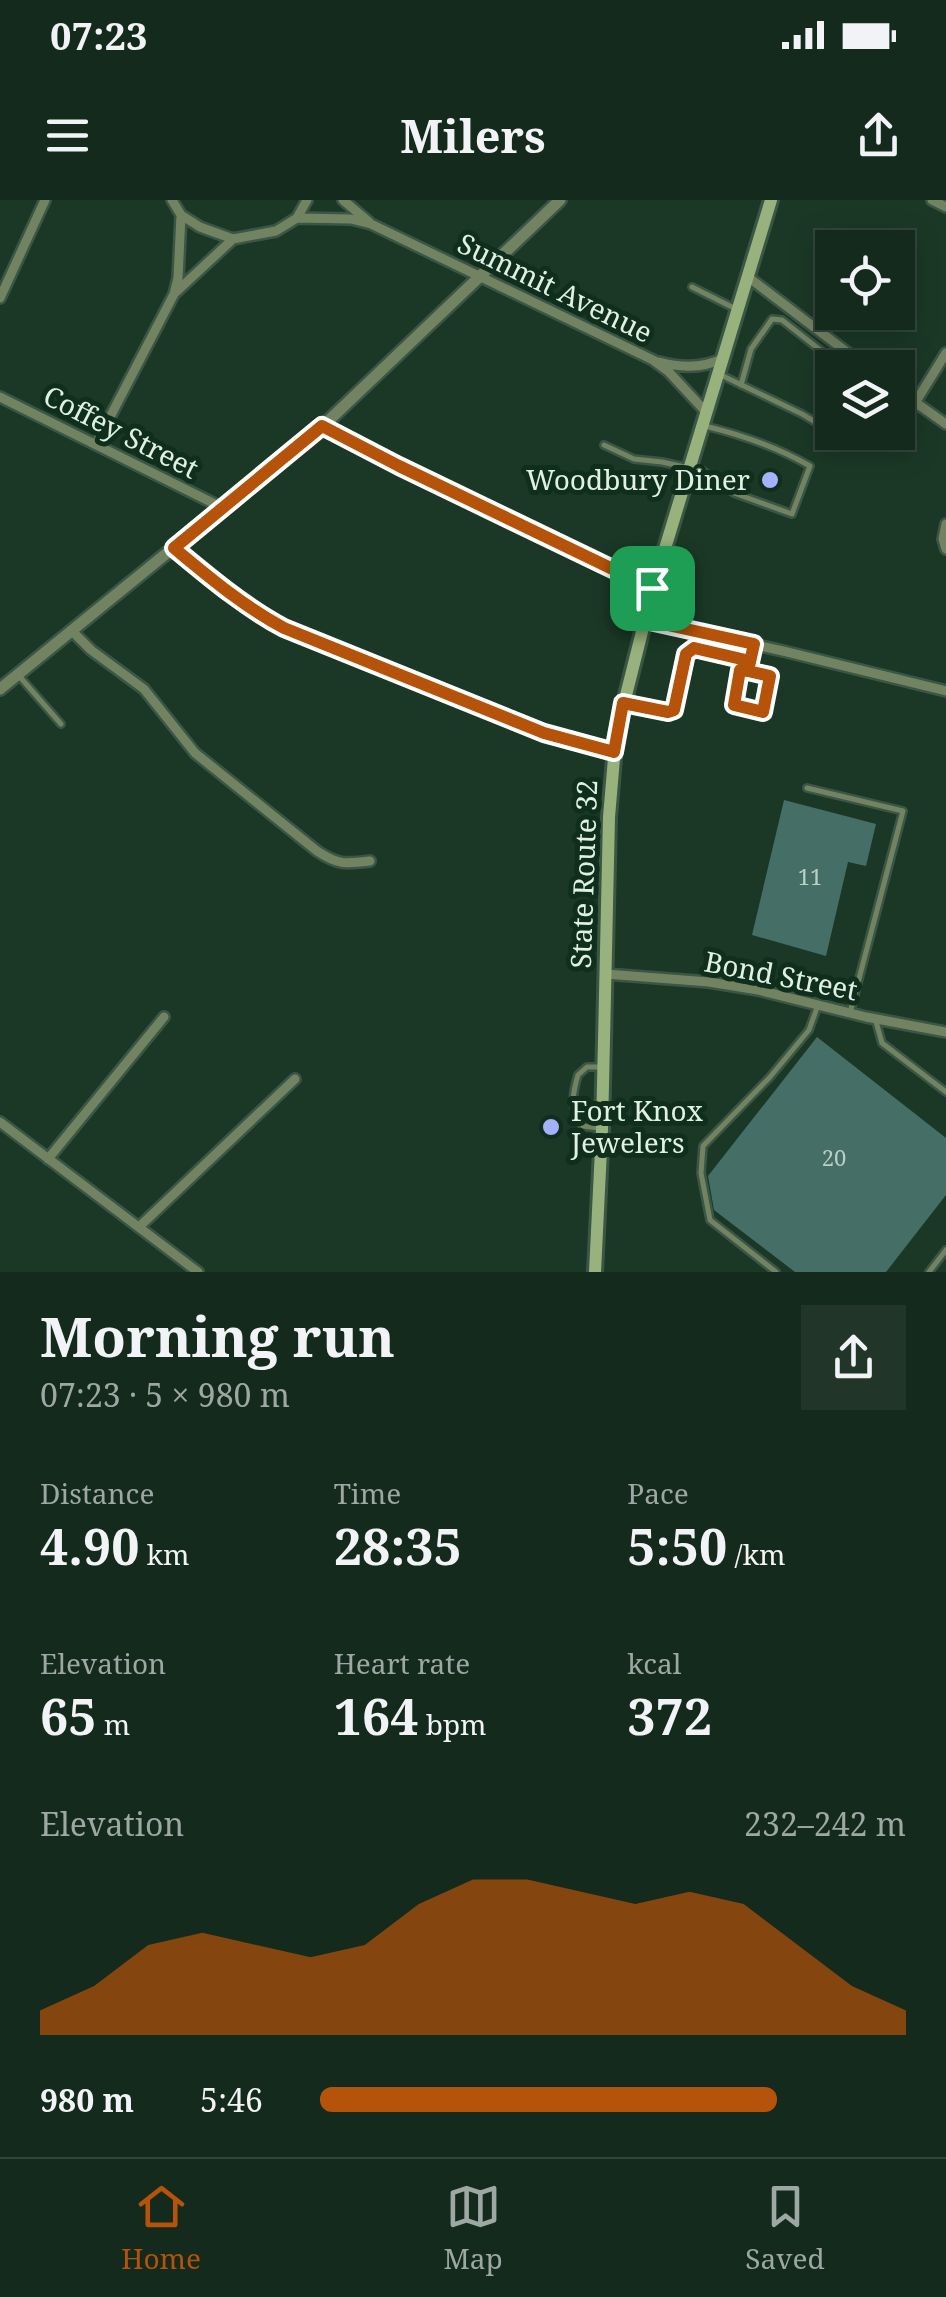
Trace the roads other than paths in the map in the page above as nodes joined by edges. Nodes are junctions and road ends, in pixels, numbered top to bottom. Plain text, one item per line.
1 (45, 200) edge
2 (172, 200) edge
3 (307, 200) edge
4 (344, 200) edge
5 (560, 200) edge
6 (771, 200) edge
7 (932, 200) edge
8 (946, 206) edge
9 (181, 215) junction
10 (297, 218) junction
11 (372, 224) junction
12 (233, 240) junction
13 (482, 277) junction
14 (748, 277) junction
15 (692, 286) dead end
16 (174, 294) junction
17 (0, 298) edge
18 (738, 310) junction
19 (820, 350) edge
20 (844, 350) edge
21 (946, 354) edge
22 (724, 358) junction
23 (653, 360) junction
24 (719, 374) junction
25 (741, 384) junction
26 (0, 397) edge
27 (915, 403) joint
28 (704, 418) junction
29 (815, 422) edge
30 (946, 424) edge
31 (322, 426) junction
32 (96, 444) junction
33 (604, 445) dead end
34 (690, 467) junction
35 (223, 508) junction
36 (946, 524) edge
37 (174, 548) junction
38 (946, 549) edge
39 (652, 588) junction
40 (645, 620) junction
41 (72, 632) junction
42 (754, 644) junction
43 (750, 661) junction
44 (748, 671) junction
45 (18, 675) junction
46 (0, 689) edge
47 (946, 691) edge
48 (623, 703) junction
49 (61, 724) dead end
50 (614, 752) junction
51 (807, 788) dead end
52 (370, 862) dead end
53 (606, 974) junction
54 (818, 1005) junction
55 (850, 1012) junction
56 (164, 1017) dead end
57 (874, 1018) junction
58 (946, 1032) edge
59 (604, 1067) junction
60 (295, 1079) dead end
61 (946, 1092) edge
62 (0, 1122) edge
63 (602, 1129) junction
64 (48, 1158) junction
65 (138, 1227) junction
66 (946, 1250) edge
67 (198, 1272) edge
68 (595, 1272) edge
69 (776, 1272) edge
70 (929, 1272) edge

1 - 17 street
2 - 9 street
3 - 10 street
4 - 11 street, Summit Avenue
5 - 13 street
6 - 14 main road, State Route 32
7 - 8 street
9 - 12 street
9 - 16 street
10 - 11 street, Summit Avenue
10 - 12 street, Summit Avenue
11 - 13 street, Summit Avenue
12 - 16 street
13 - 23 street, Summit Avenue
13 - 31 street
14 - 18 main road, State Route 32
14 - 20 street
15 - 18 lane
16 - 32 street
18 - 22 main road, State Route 32
19 - 25 lane
21 - 27 street
22 - 23 street
22 - 24 main road, State Route 32
23 - 28 street, Summit Avenue
24 - 25 lane
24 - 28 main road, State Route 32
25 - 29 lane
26 - 32 street, Coffey Street
27 - 30 street
28 - 34 main road, State Route 32
28 - 34 lane
31 - 35 street
31 - 39 street
32 - 35 street, Coffey Street
33 - 34 lane
34 - 39 main road, State Route 32
35 - 37 street
36 - 38 street
37 - 41 street
37 - 50 street
39 - 40 main road, State Route 32
40 - 42 street
40 - 48 main road, State Route 32
41 - 45 street
41 - 52 street
42 - 43 lane
42 - 47 street
43 - 44 lane
43 - 48 lane
44 - 44 lane
45 - 46 street
45 - 49 lane
48 - 50 main road, State Route 32
50 - 53 main road, State Route 32
51 - 55 lane
53 - 54 street, Bond Street
53 - 59 main road, State Route 32
54 - 55 street, Bond Street
54 - 69 lane
55 - 57 street, Bond Street
56 - 64 street
57 - 58 street, Bond Street
57 - 61 lane
59 - 63 main road, State Route 32
59 - 63 lane
60 - 65 street
62 - 64 street
63 - 68 main road, State Route 32
64 - 65 street
65 - 67 street
66 - 70 lane

